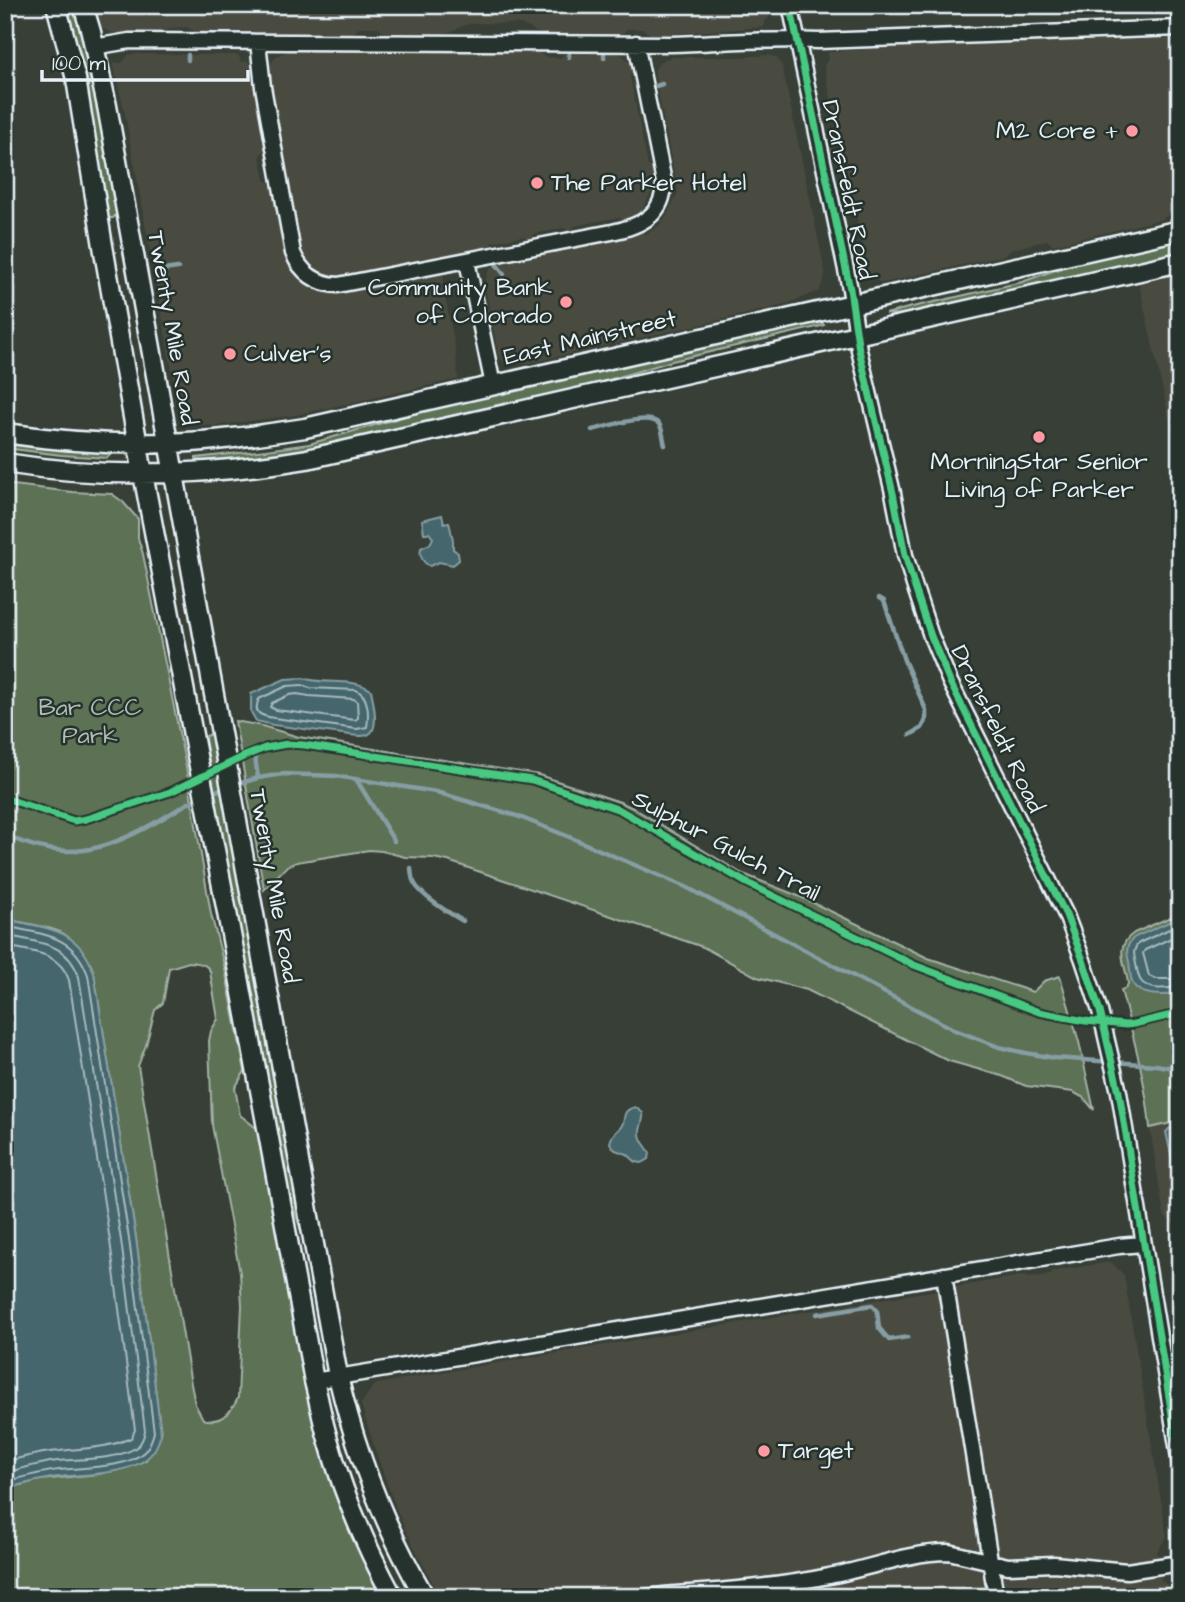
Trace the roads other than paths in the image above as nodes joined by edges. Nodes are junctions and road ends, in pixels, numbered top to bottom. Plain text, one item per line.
1 (56, 5) edge
2 (83, 5) edge
3 (790, 5) edge
4 (1180, 28) edge
5 (796, 40) junction
6 (258, 42) junction
7 (636, 43) junction
8 (94, 47) junction
9 (1180, 230) edge
10 (467, 261) junction
11 (1180, 262) edge
12 (852, 304) junction
13 (857, 334) junction
14 (493, 385) junction
15 (5, 433) edge
16 (169, 443) junction
17 (138, 444) junction
18 (5, 463) edge
19 (174, 473) junction
20 (143, 474) junction
21 (1143, 1244) junction
22 (944, 1275) junction
23 (338, 1376) junction
24 (314, 1381) junction
25 (1180, 1464) edge
26 (352, 1509) junction
27 (991, 1562) junction
28 (1180, 1563) edge
29 (393, 1597) edge
30 (405, 1597) edge
31 (425, 1597) edge
32 (647, 1597) edge
33 (996, 1597) edge

1 - 17 main road, Twenty Mile Road
2 - 8 main road, Twenty Mile Road
3 - 5 street, Dransfeldt Road
4 - 5 street
5 - 7 street
5 - 12 street, Dransfeldt Road
6 - 7 street
6 - 8 street
6 - 10 street
7 - 10 street
8 - 16 main road, Twenty Mile Road
9 - 12 main road, East Mainstreet
10 - 14 street
11 - 13 main road
12 - 13 street, Dransfeldt Road
12 - 14 main road, East Mainstreet
13 - 19 main road
13 - 21 street, Dransfeldt Road
14 - 16 main road, East Mainstreet
15 - 17 main road, East Mainstreet
16 - 17 main road, East Mainstreet
16 - 19 main road, Twenty Mile Road
17 - 20 main road, Twenty Mile Road
18 - 20 main road
19 - 20 main road
19 - 23 main road, Twenty Mile Road
20 - 24 main road, Twenty Mile Road
21 - 22 street
21 - 25 street, Dransfeldt Road
22 - 23 street
22 - 27 street
23 - 24 street
23 - 31 main road, Twenty Mile Road
24 - 26 main road, Twenty Mile Road
26 - 29 main road, Twenty Mile Road
26 - 30 main road
27 - 28 street
27 - 32 street
27 - 33 street

